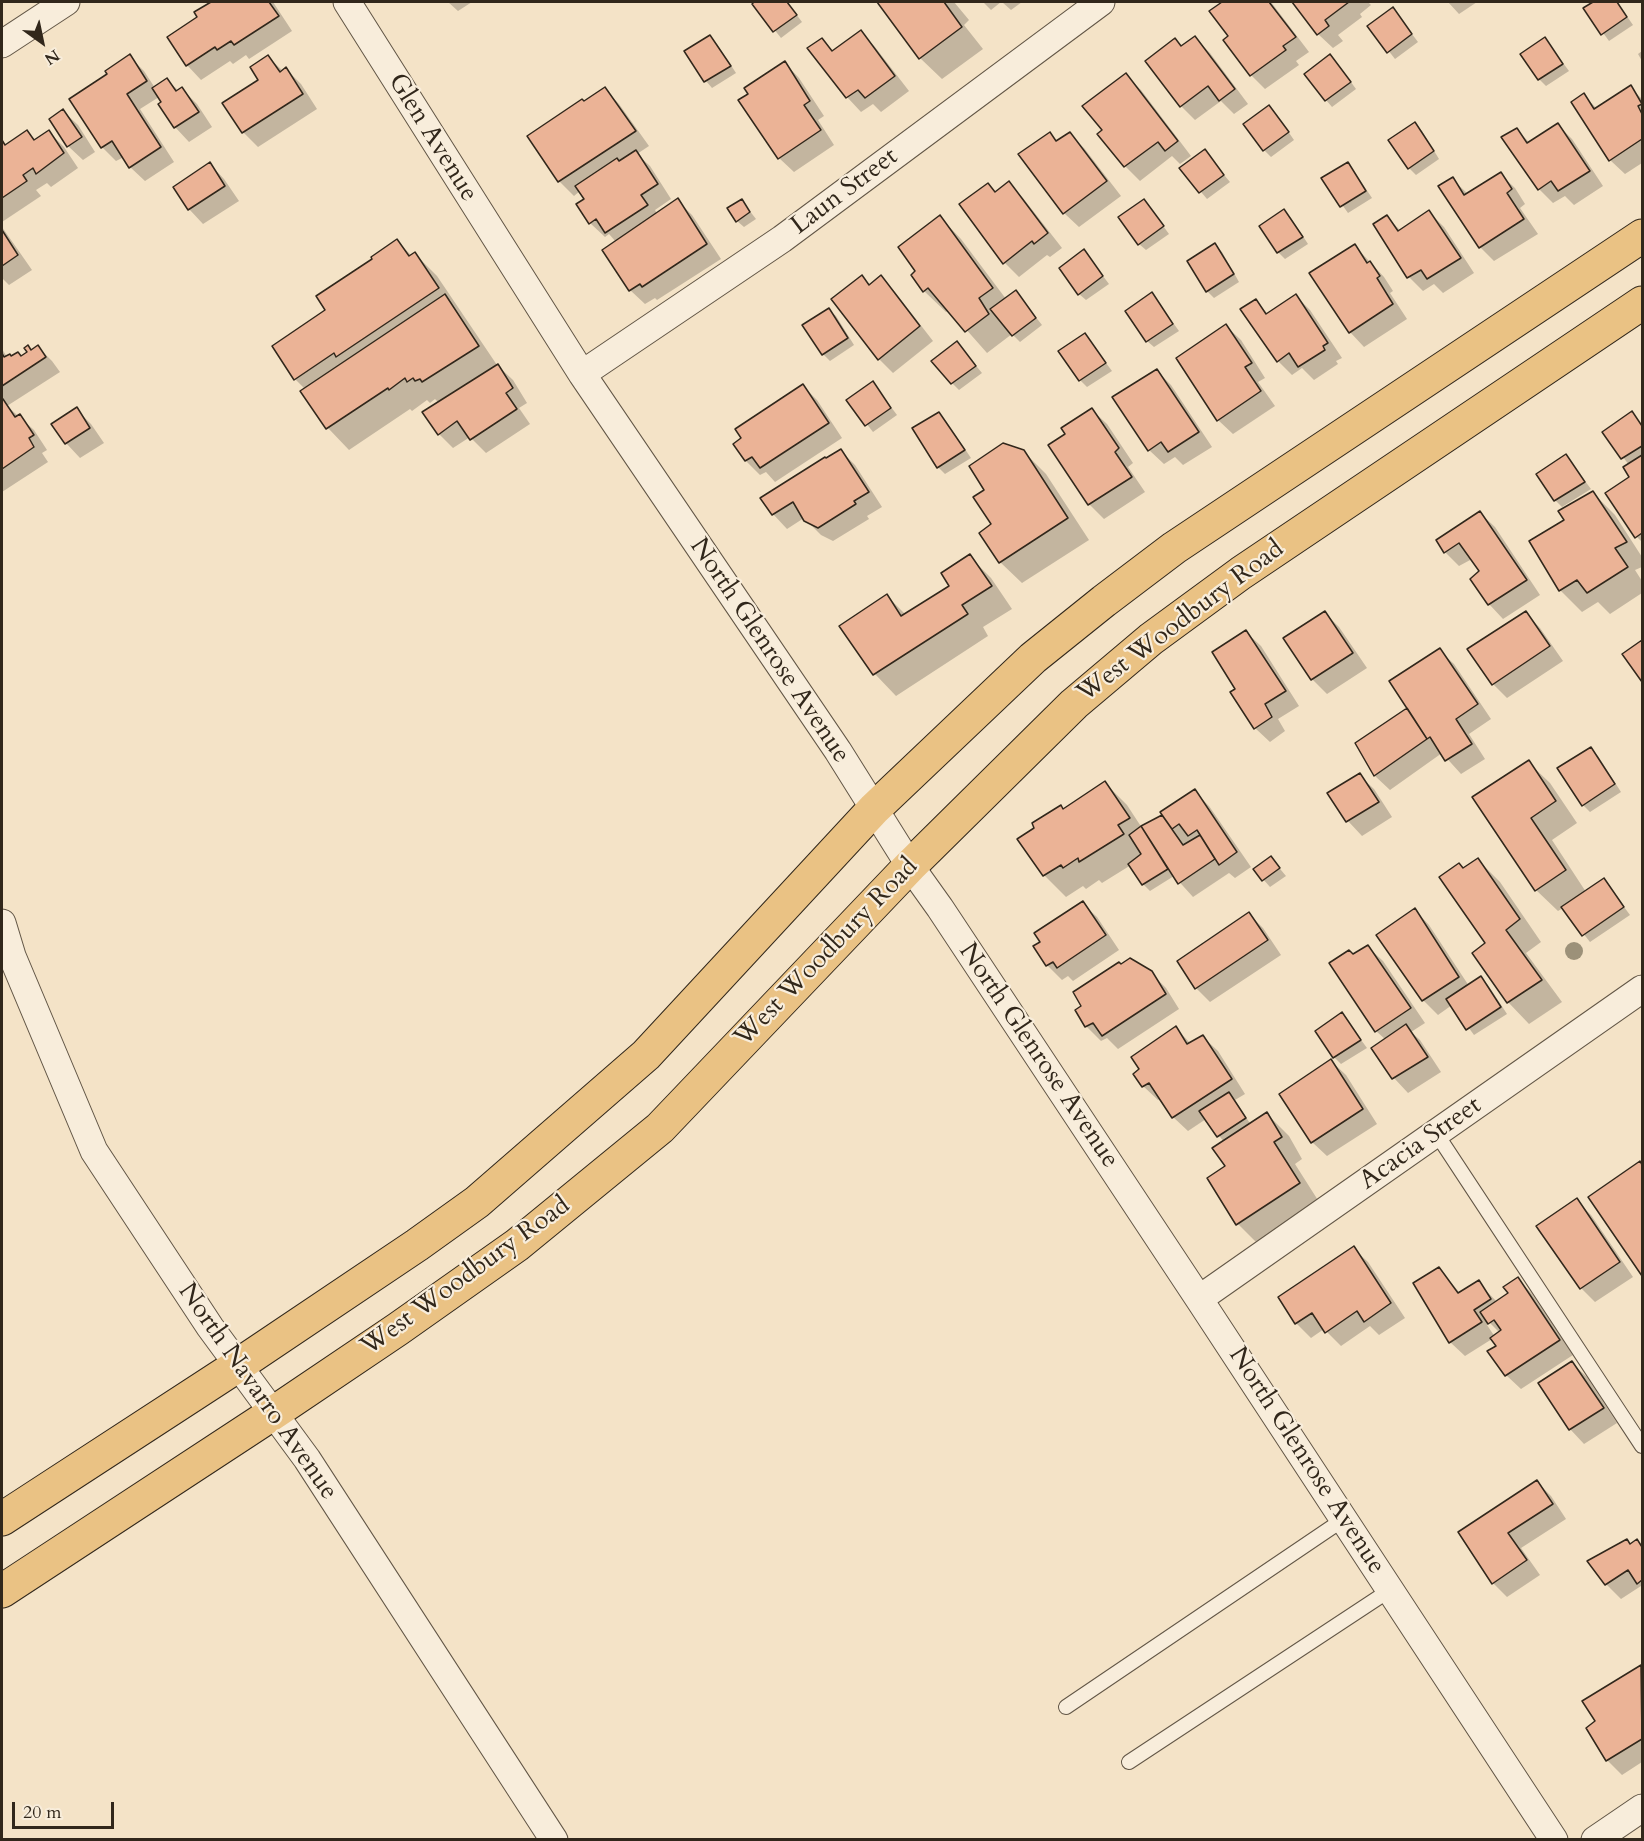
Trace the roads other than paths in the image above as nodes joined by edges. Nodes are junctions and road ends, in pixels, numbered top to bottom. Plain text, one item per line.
1 (66, 2) edge
2 (346, 2) edge
3 (1101, 2) edge
4 (2, 44) edge
5 (1642, 236) edge
6 (518, 275) joint
7 (1642, 303) edge
8 (582, 374) junction
9 (874, 809) junction
10 (910, 866) junction
11 (2, 923) edge
12 (1642, 989) edge
13 (1436, 1133) junction
14 (1199, 1299) junction
15 (237, 1366) junction
16 (272, 1414) junction
17 (1642, 1446) edge
18 (2, 1519) edge
19 (1344, 1519) junction
20 (1390, 1590) junction
21 (2, 1591) edge
22 (1066, 1707) dead end
23 (1129, 1762) dead end
24 (1642, 1808) edge
25 (554, 1839) edge
26 (1554, 1839) edge
27 (1595, 1839) edge

1 - 4 street
2 - 6 street, Glen Avenue
3 - 8 street, Laun Street
5 - 9 main road
6 - 8 street, North Glenrose Avenue
7 - 10 main road, West Woodbury Road
8 - 9 street, North Glenrose Avenue
9 - 10 street, North Glenrose Avenue
9 - 15 main road
10 - 14 street, North Glenrose Avenue
10 - 16 main road, West Woodbury Road
11 - 15 street, North Navarro Avenue
12 - 13 street, Acacia Street
13 - 14 street, Acacia Street
13 - 17 lane
14 - 19 street, North Glenrose Avenue
15 - 16 street, North Navarro Avenue
15 - 18 main road
16 - 21 main road, West Woodbury Road
16 - 25 street, North Navarro Avenue
19 - 20 street, North Glenrose Avenue
19 - 22 lane
20 - 23 lane
20 - 26 street, North Glenrose Avenue
24 - 27 street

